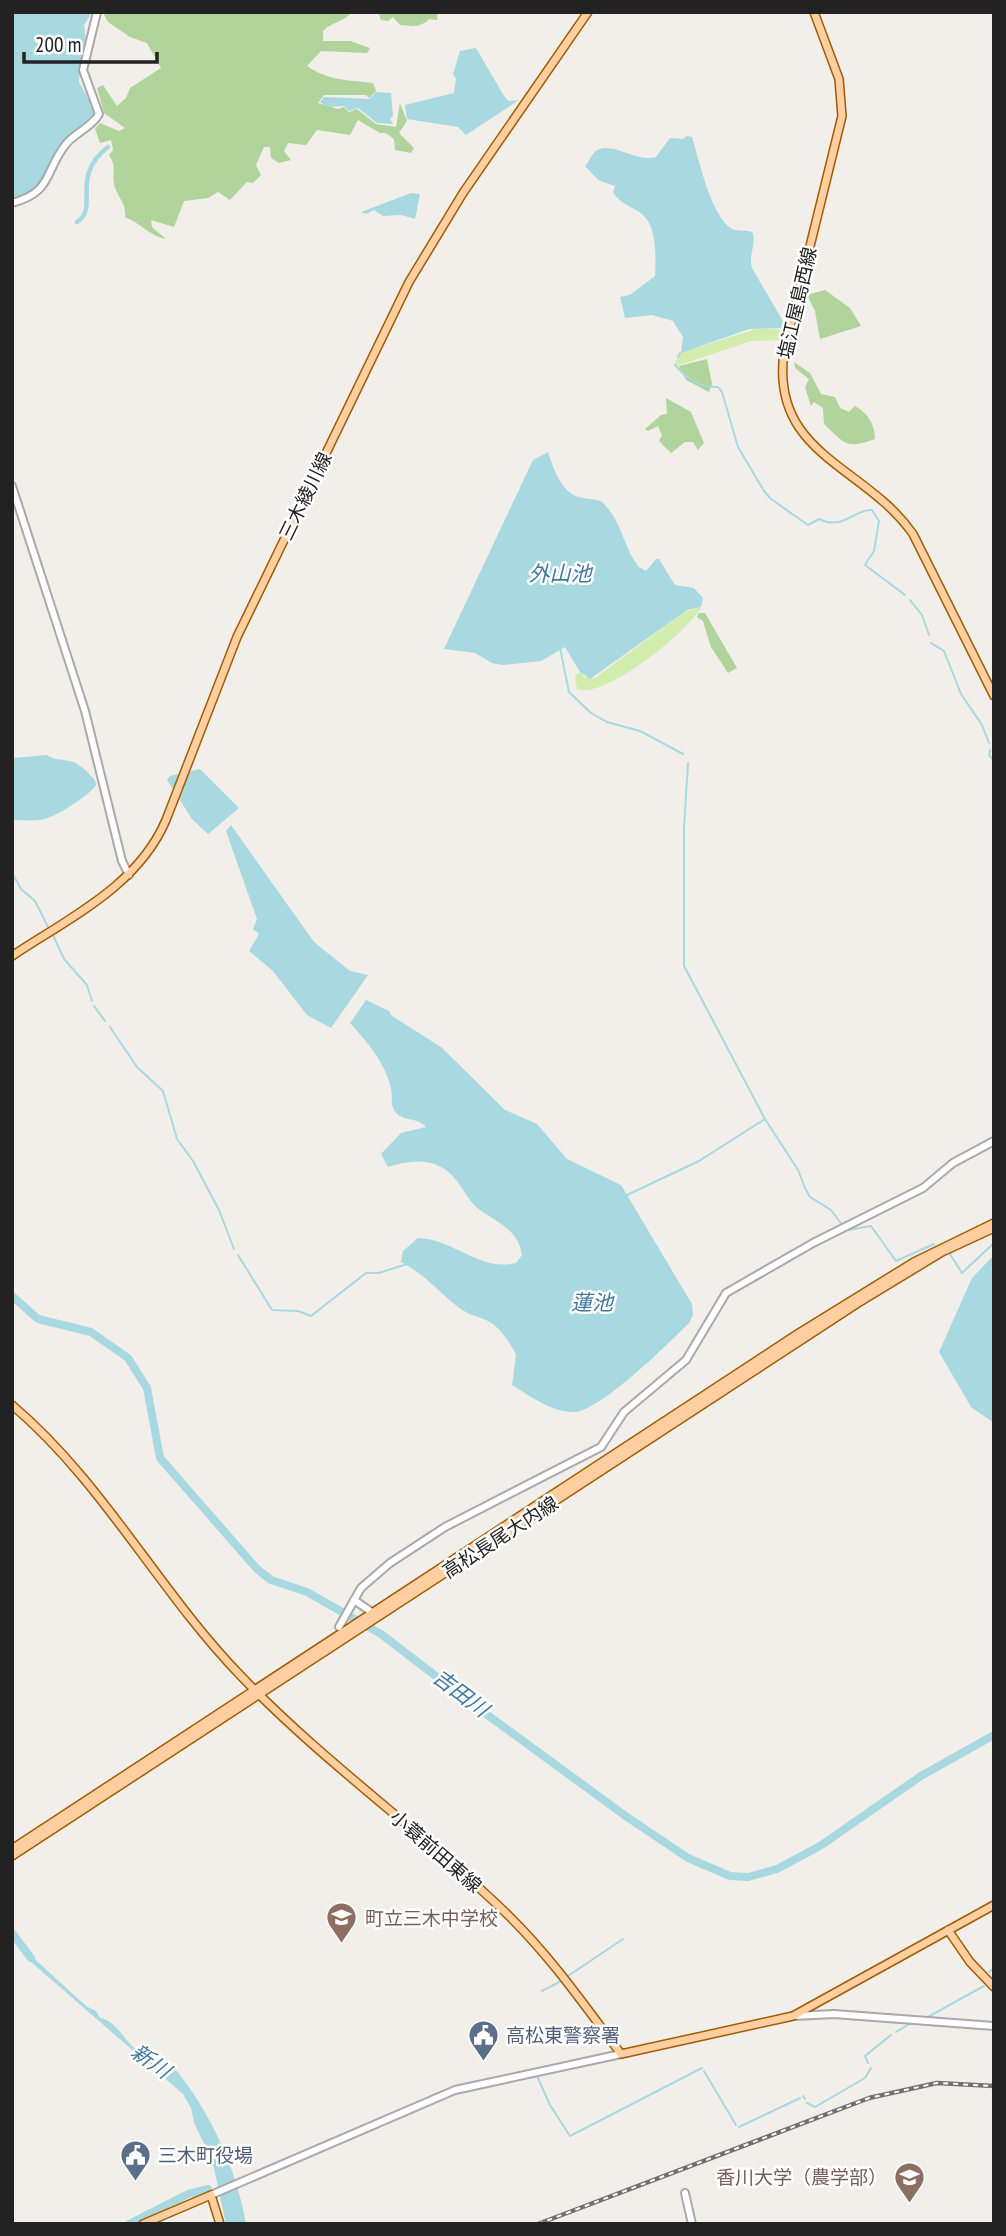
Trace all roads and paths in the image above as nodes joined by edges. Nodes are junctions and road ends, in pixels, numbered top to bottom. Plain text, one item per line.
1 (97, 12) edge
2 (588, 12) edge
3 (814, 12) edge
4 (12, 203) edge
5 (12, 486) edge
6 (994, 696) edge
7 (129, 876) junction
8 (12, 956) edge
9 (994, 1141) edge
10 (994, 1223) edge
11 (994, 1228) edge
12 (12, 1405) edge
13 (353, 1602) junction
14 (373, 1616) junction
15 (340, 1625) dead end
16 (257, 1692) junction
17 (12, 1849) edge
18 (12, 1856) edge
19 (994, 1905) edge
20 (948, 1930) junction
21 (994, 1987) edge
22 (793, 2016) junction
23 (994, 2025) edge
24 (621, 2054) junction
25 (215, 2193) junction
26 (685, 2193) dead end
27 (144, 2224) edge
28 (220, 2224) edge
29 (692, 2224) edge

1 - 4 street
2 - 7 main road, 三木綾川線
3 - 6 main road, 塩江屋島西線
5 - 7 street
7 - 8 main road, 三木綾川線
9 - 13 street
10 - 14 main road, 高松長尾大内線
11 - 14 main road, 高松長尾大内線
12 - 16 main road, 小蓑前田東線
13 - 14 street
13 - 15 street
14 - 16 main road, 高松長尾大内線
16 - 17 main road, 高松長尾大内線
16 - 18 main road, 高松長尾大内線
16 - 24 main road, 小蓑前田東線
19 - 20 main road
20 - 21 main road
20 - 22 main road
22 - 23 street
22 - 24 main road
24 - 25 street
25 - 27 main road
25 - 28 main road
26 - 29 street

